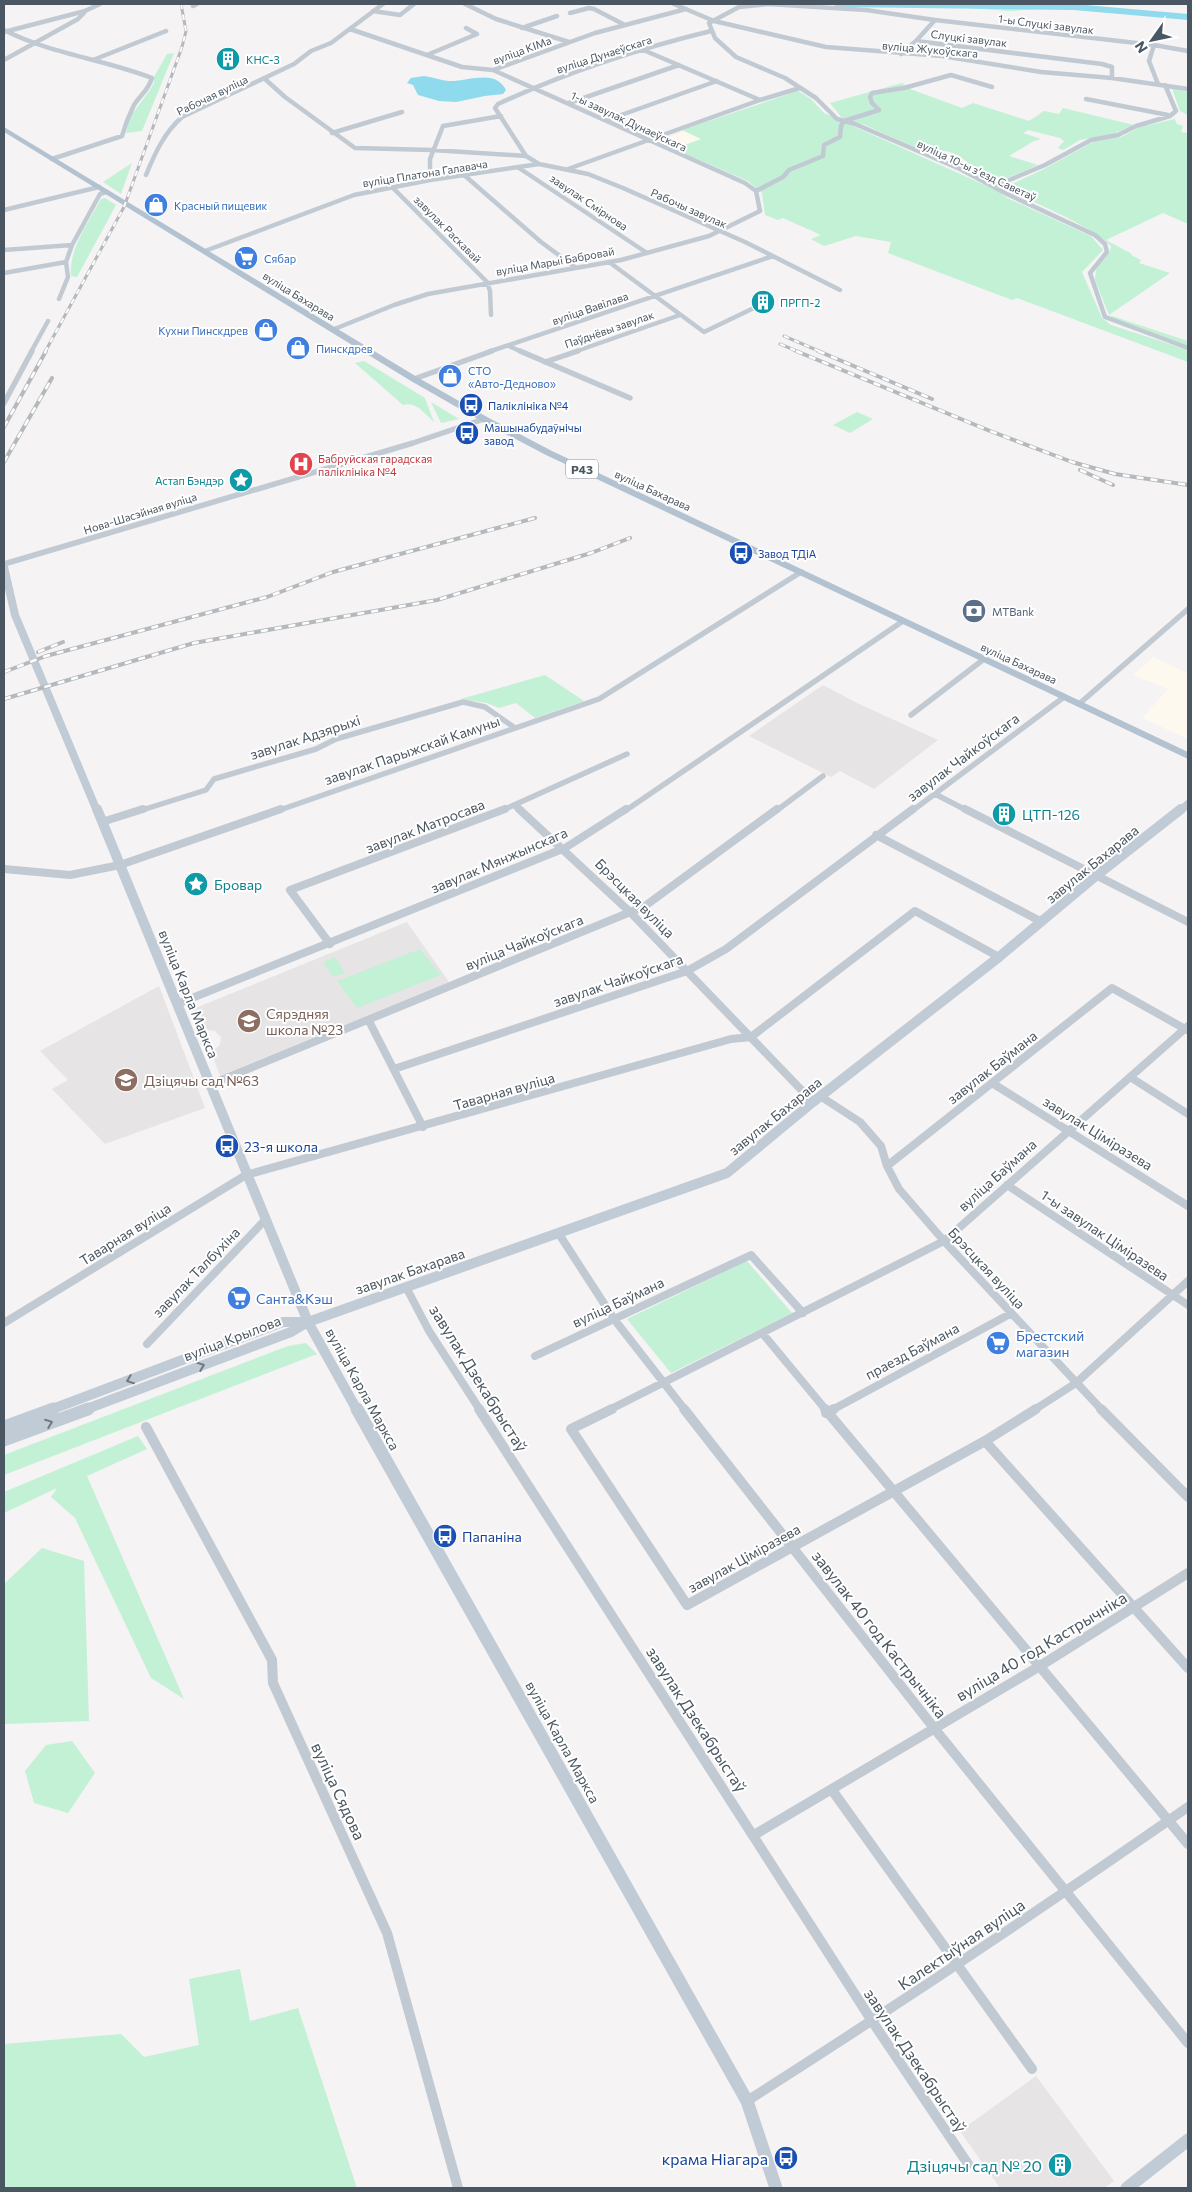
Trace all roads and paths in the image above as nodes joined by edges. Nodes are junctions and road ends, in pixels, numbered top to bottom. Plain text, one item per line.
1 (100, 4) edge
2 (383, 4) edge
3 (414, 4) edge
4 (465, 4) edge
5 (674, 4) edge
6 (686, 9) junction
7 (85, 11) junction
8 (373, 11) junction
9 (570, 13) dead end
10 (557, 16) dead end
11 (935, 20) junction
12 (714, 21) junction
13 (623, 24) junction
14 (466, 28) dead end
15 (522, 28) junction
16 (350, 29) junction
17 (711, 30) junction
18 (5, 31) edge
19 (166, 31) dead end
20 (916, 41) junction
21 (569, 42) junction
22 (31, 45) junction
23 (1154, 45) junction
24 (641, 49) junction
25 (1188, 51) edge
26 (901, 54) junction
27 (427, 55) junction
28 (4, 60) edge
29 (93, 60) junction
30 (679, 65) junction
31 (493, 70) junction
32 (1112, 78) junction
33 (265, 79) junction
34 (717, 81) junction
35 (1158, 84) junction
36 (1165, 85) junction
37 (533, 87) junction
38 (800, 88) junction
39 (992, 88) dead end
40 (1188, 89) edge
41 (760, 100) junction
42 (1086, 100) dead end
43 (569, 103) junction
44 (402, 112) dead end
45 (501, 116) junction
46 (1170, 116) junction
47 (607, 120) junction
48 (844, 121) junction
49 (4, 129) edge
50 (332, 133) junction
51 (648, 140) junction
52 (432, 150) junction
53 (526, 156) junction
54 (52, 159) junction
55 (539, 164) junction
56 (519, 168) junction
57 (566, 170) junction
58 (146, 175) dead end
59 (464, 175) junction
60 (430, 180) junction
61 (995, 186) junction
62 (392, 187) junction
63 (103, 190) junction
64 (756, 191) junction
65 (4, 210) edge
66 (720, 231) junction
67 (72, 245) junction
68 (4, 250) edge
69 (205, 251) junction
70 (647, 253) junction
71 (772, 256) junction
72 (66, 262) junction
73 (609, 262) junction
74 (575, 267) junction
75 (4, 273) edge
76 (486, 282) junction
77 (840, 290) dead end
78 (654, 296) junction
79 (59, 299) dead end
80 (760, 305) dead end
81 (680, 315) junction
82 (491, 316) dead end
83 (48, 321) dead end
84 (332, 330) junction
85 (509, 346) junction
86 (1188, 348) edge
87 (545, 362) junction
88 (414, 379) junction
89 (630, 398) dead end
90 (4, 403) edge
91 (484, 420) junction
92 (4, 566) edge
93 (801, 572) junction
94 (1188, 609) edge
95 (904, 621) junction
96 (984, 659) junction
97 (1064, 697) junction
98 (1079, 704) junction
99 (911, 715) dead end
100 (515, 728) junction
101 (627, 754) dead end
102 (1188, 756) edge
103 (823, 776) dead end
104 (935, 794) junction
105 (1188, 804) edge
106 (515, 806) junction
107 (102, 822) junction
108 (876, 835) junction
109 (565, 848) junction
110 (120, 865) junction
111 (4, 868) edge
112 (1097, 875) junction
113 (630, 912) junction
114 (1042, 922) junction
115 (1188, 922) edge
116 (330, 944) junction
117 (999, 957) junction
118 (687, 970) junction
119 (177, 1004) junction
120 (369, 1021) junction
121 (1187, 1028) edge
122 (751, 1037) junction
123 (394, 1069) junction
124 (1130, 1077) junction
125 (992, 1083) junction
126 (209, 1085) junction
127 (816, 1099) junction
128 (1188, 1114) edge
129 (422, 1127) junction
130 (1069, 1130) junction
131 (887, 1166) junction
132 (246, 1174) junction
133 (1007, 1185) junction
134 (1188, 1206) edge
135 (265, 1220) junction
136 (559, 1234) junction
137 (944, 1241) junction
138 (1188, 1281) edge
139 (406, 1287) junction
140 (1173, 1295) junction
141 (1188, 1305) edge
142 (803, 1313) junction
143 (1010, 1314) junction
144 (614, 1319) junction
145 (308, 1322) junction
146 (4, 1323) edge
147 (763, 1334) junction
148 (146, 1344) dead end
149 (535, 1356) dead end
150 (665, 1383) junction
151 (1076, 1383) junction
152 (826, 1413) junction
153 (4, 1427) edge
154 (146, 1428) dead end
155 (571, 1429) joint
156 (4, 1440) edge
157 (985, 1441) junction
158 (893, 1492) junction
159 (1188, 1497) edge
160 (794, 1547) junction
161 (1188, 1573) edge
162 (1135, 1607) junction
163 (1040, 1666) junction
164 (1188, 1668) edge
165 (934, 1728) junction
166 (832, 1790) junction
167 (1188, 1807) edge
168 (1168, 1821) junction
169 (754, 1835) junction
170 (1188, 1844) edge
171 (1066, 1892) junction
172 (958, 1964) junction
173 (872, 2021) junction
174 (1188, 2043) edge
175 (1032, 2069) dead end
176 (747, 2101) junction
177 (1188, 2140) edge
178 (968, 2164) dead end
179 (458, 2188) edge
180 (776, 2188) edge
181 (1128, 2188) edge

1 - 7 street
2 - 8 street, Рабочая вуліца
3 - 8 street
4 - 15 street
5 - 6 street, вуліца Жукоўскага
6 - 12 street, вуліца Жукоўскага
6 - 13 street, вуліца КІМа
7 - 18 street
7 - 22 street
8 - 16 street, Рабочая вуліца
9 - 13 street
10 - 15 street
11 - 12 street, Слуцкі завулак
11 - 20 street, Слуцкі завулак
11 - 23 street, 1-ы Слуцкі завулак
12 - 17 street
12 - 26 street, вуліца Жукоўскага
13 - 21 street, вуліца КІМа
14 - 27 street
15 - 21 street
16 - 27 street, вуліца КІМа
16 - 33 street, Рабочая вуліца
17 - 24 street, вуліца Дунаеўскага
17 - 38 street, вуліца 10-ы зʼезд Саветаў
18 - 22 street
19 - 29 street
20 - 26 street
20 - 32 street, Слуцкі завулак
21 - 31 street, вуліца КІМа
22 - 28 street
22 - 29 street
23 - 25 street, 1-ы Слуцкі завулак
23 - 35 street
24 - 30 street
24 - 37 street, вуліца Дунаеўскага
26 - 32 street, вуліца Жукоўскага
27 - 31 street, вуліца КІМа
29 - 54 street
30 - 34 street
30 - 43 street
31 - 37 street, 1-ы завулак Дунаеўскага
32 - 35 street, вуліца Жукоўскага
33 - 50 street, Рабочы завулак
33 - 58 street, Рабочая вуліца
34 - 41 street
34 - 47 street
35 - 36 street, вуліца Жукоўскага
36 - 40 street, вуліца Жукоўскага
36 - 46 street
37 - 43 street, 1-ы завулак Дунаеўскага
37 - 45 street
38 - 41 street
38 - 48 street, вуліца 10-ы зʼезд Саветаў
39 - 48 street
41 - 51 street
42 - 46 street
43 - 47 street, 1-ы завулак Дунаеўскага
44 - 50 street
45 - 52 street
45 - 53 street, Рабочы завулак
46 - 61 street
47 - 51 street, 1-ы завулак Дунаеўскага
48 - 61 street, вуліца 10-ы зʼезд Саветаў
48 - 64 street
49 - 54 main road, вуліца Бахарава / Р43
50 - 52 street, Рабочы завулак
51 - 57 street
51 - 64 street, 1-ы завулак Дунаеўскага
52 - 53 street, Рабочы завулак
52 - 60 street
53 - 55 street, Рабочы завулак
54 - 63 main road, вуліца Бахарава / Р43
55 - 56 street, вуліца Платона Галавача
55 - 57 street, Рабочы завулак
56 - 59 street, вуліца Платона Галавача
56 - 70 street, завулак Смірнова
57 - 66 street, Рабочы завулак
59 - 60 street, вуліца Платона Галавача
59 - 74 street
60 - 62 street, вуліца Платона Галавача
61 - 86 street, вуліца 10-ы зʼезд Саветаў
62 - 69 street, вуліца Платона Галавача
62 - 76 street, завулак Раскавай
63 - 65 street
63 - 67 street
63 - 69 main road, вуліца Бахарава / Р43
64 - 66 street, вуліца Марыі Бабровай
66 - 70 street, вуліца Марыі Бабровай
66 - 71 street, Рабочы завулак
67 - 68 street
67 - 72 street
69 - 84 main road, вуліца Бахарава / Р43
70 - 73 street, вуліца Марыі Бабровай
71 - 77 street, Рабочы завулак
71 - 78 street, вуліца Вавілава
72 - 75 street
72 - 79 street
73 - 74 street, вуліца Марыі Бабровай
73 - 78 street, Паўднёвы завулак
74 - 76 street, вуліца Марыі Бабровай
76 - 82 street, завулак Раскавай
76 - 84 street, вуліца Марыі Бабровай
78 - 81 street, Паўднёвы завулак
78 - 85 street, вуліца Вавілава
80 - 81 street, Паўднёвы завулак
81 - 87 street, Паўднёвы завулак
83 - 90 street
84 - 88 main road, вуліца Бахарава / Р43
85 - 87 street
85 - 88 street, вуліца Вавілава
87 - 89 street
88 - 91 main road, вуліца Бахарава / Р43
91 - 92 street, Нова-Шасэйная вуліца
91 - 93 main road, вуліца Бахарава / Р43
92 - 107 main road, вуліца Карла Маркса
93 - 95 main road, вуліца Бахарава / Р43
93 - 100 street, завулак Парыжскай Камуны
94 - 98 street
95 - 96 main road, вуліца Бахарава / Р43
95 - 109 street, завулак Мянжынскага
96 - 97 main road, вуліца Бахарава / Р43
96 - 99 street
97 - 98 main road, вуліца Бахарава / Р43
97 - 104 street, завулак Чайкоўскага
98 - 102 main road, вуліца Бахарава / Р43
100 - 107 street, завулак Адзярыхі
100 - 110 street, завулак Парыжскай Камуны
101 - 106 street, завулак Матросава
103 - 113 street, вуліца Чайкоўскага
104 - 108 street, завулак Чайкоўскага
104 - 112 street
105 - 112 main road, завулак Бахарава
106 - 109 street, Брэсцкая вуліца
106 - 116 street, завулак Матросава
107 - 110 main road, вуліца Карла Маркса
108 - 114 street
108 - 118 street, завулак Чайкоўскага
109 - 113 street, Брэсцкая вуліца
109 - 116 street, завулак Мянжынскага
110 - 111 street, завулак Парыжскай Камуны
110 - 119 main road, вуліца Карла Маркса
112 - 114 main road, завулак Бахарава
112 - 115 street
113 - 118 street, Брэсцкая вуліца
113 - 120 street, вуліца Чайкоўскага
114 - 117 main road, завулак Бахарава
116 - 119 street, завулак Мянжынскага
117 - 122 street, Таварная вуліца
117 - 127 main road, завулак Бахарава
118 - 122 street, Брэсцкая вуліца
118 - 123 street, завулак Чайкоўскага
119 - 126 main road, вуліца Карла Маркса
120 - 123 street
120 - 126 street, вуліца Чайкоўскага
121 - 124 street, вуліца Баўмана
121 - 125 street, завулак Баўмана
122 - 127 street, Брэсцкая вуліца
122 - 129 street, Таварная вуліца
123 - 129 street
124 - 128 street
124 - 130 street, вуліца Баўмана
125 - 130 street, завулак Ціміразева
125 - 131 street, завулак Баўмана
126 - 132 main road, вуліца Карла Маркса
127 - 131 street, Брэсцкая вуліца
127 - 136 main road, завулак Бахарава
129 - 132 street, Таварная вуліца
130 - 133 street, вуліца Баўмана
130 - 134 street, завулак Ціміразева
131 - 137 street, Брэсцкая вуліца
132 - 135 main road, вуліца Карла Маркса
132 - 146 street, Таварная вуліца
133 - 137 street, вуліца Баўмана
133 - 140 street, 1-ы завулак Ціміразева
135 - 145 main road, вуліца Карла Маркса
135 - 148 street, завулак Талбухіна
136 - 139 main road, завулак Бахарава
136 - 144 street, завулак 40 год Кастрычніка
137 - 142 street, вуліца Баўмана
137 - 143 street, Брэсцкая вуліца
138 - 140 street, завулак Ціміразева
139 - 145 main road, завулак Бахарава
139 - 169 street, завулак Дзекабрыстаў
140 - 141 street, 1-ы завулак Ціміразева
140 - 151 street, завулак Ціміразева
142 - 144 street, вуліца Баўмана
142 - 147 street, вуліца Баўмана
143 - 151 street, Брэсцкая вуліца
143 - 152 street, праезд Баўмана
144 - 149 street, вуліца Баўмана
144 - 150 street, завулак 40 год Кастрычніка
145 -> 153 main road, вуліца Крылова
156 -> 145 main road, вуліца Крылова
145 - 176 main road, вуліца Карла Маркса
147 - 150 street, вуліца Баўмана
147 - 152 street
150 - 155 street, вуліца Баўмана
150 - 160 street, завулак 40 год Кастрычніка
151 - 157 street, завулак Ціміразева
151 - 159 street, Брэсцкая вуліца
152 - 158 street
154 - 179 street, вуліца Сядова
155 - 160 street, завулак Ціміразева
157 - 158 street, завулак Ціміразева
157 - 162 street
158 - 160 street, завулак Ціміразева
158 - 163 street
160 - 165 street, завулак 40 год Кастрычніка
161 - 162 street, вуліца 40 год Кастрычніка
162 - 163 street, вуліца 40 год Кастрычніка
162 - 164 street
163 - 165 street, вуліца 40 год Кастрычніка
163 - 168 street
165 - 166 street, вуліца 40 год Кастрычніка
165 - 171 street, завулак 40 год Кастрычніка
166 - 169 street, вуліца 40 год Кастрычніка
166 - 172 street
167 - 168 street, Калектыўная вуліца
168 - 170 street
168 - 171 street, Калектыўная вуліца
169 - 173 street, завулак Дзекабрыстаў
171 - 172 street, Калектыўная вуліца
171 - 174 street, завулак 40 год Кастрычніка
172 - 173 street, Калектыўная вуліца
172 - 175 street
173 - 176 street, Калектыўная вуліца
173 - 178 street, завулак Дзекабрыстаў
176 - 180 main road, вуліца Карла Маркса
177 - 181 main road

